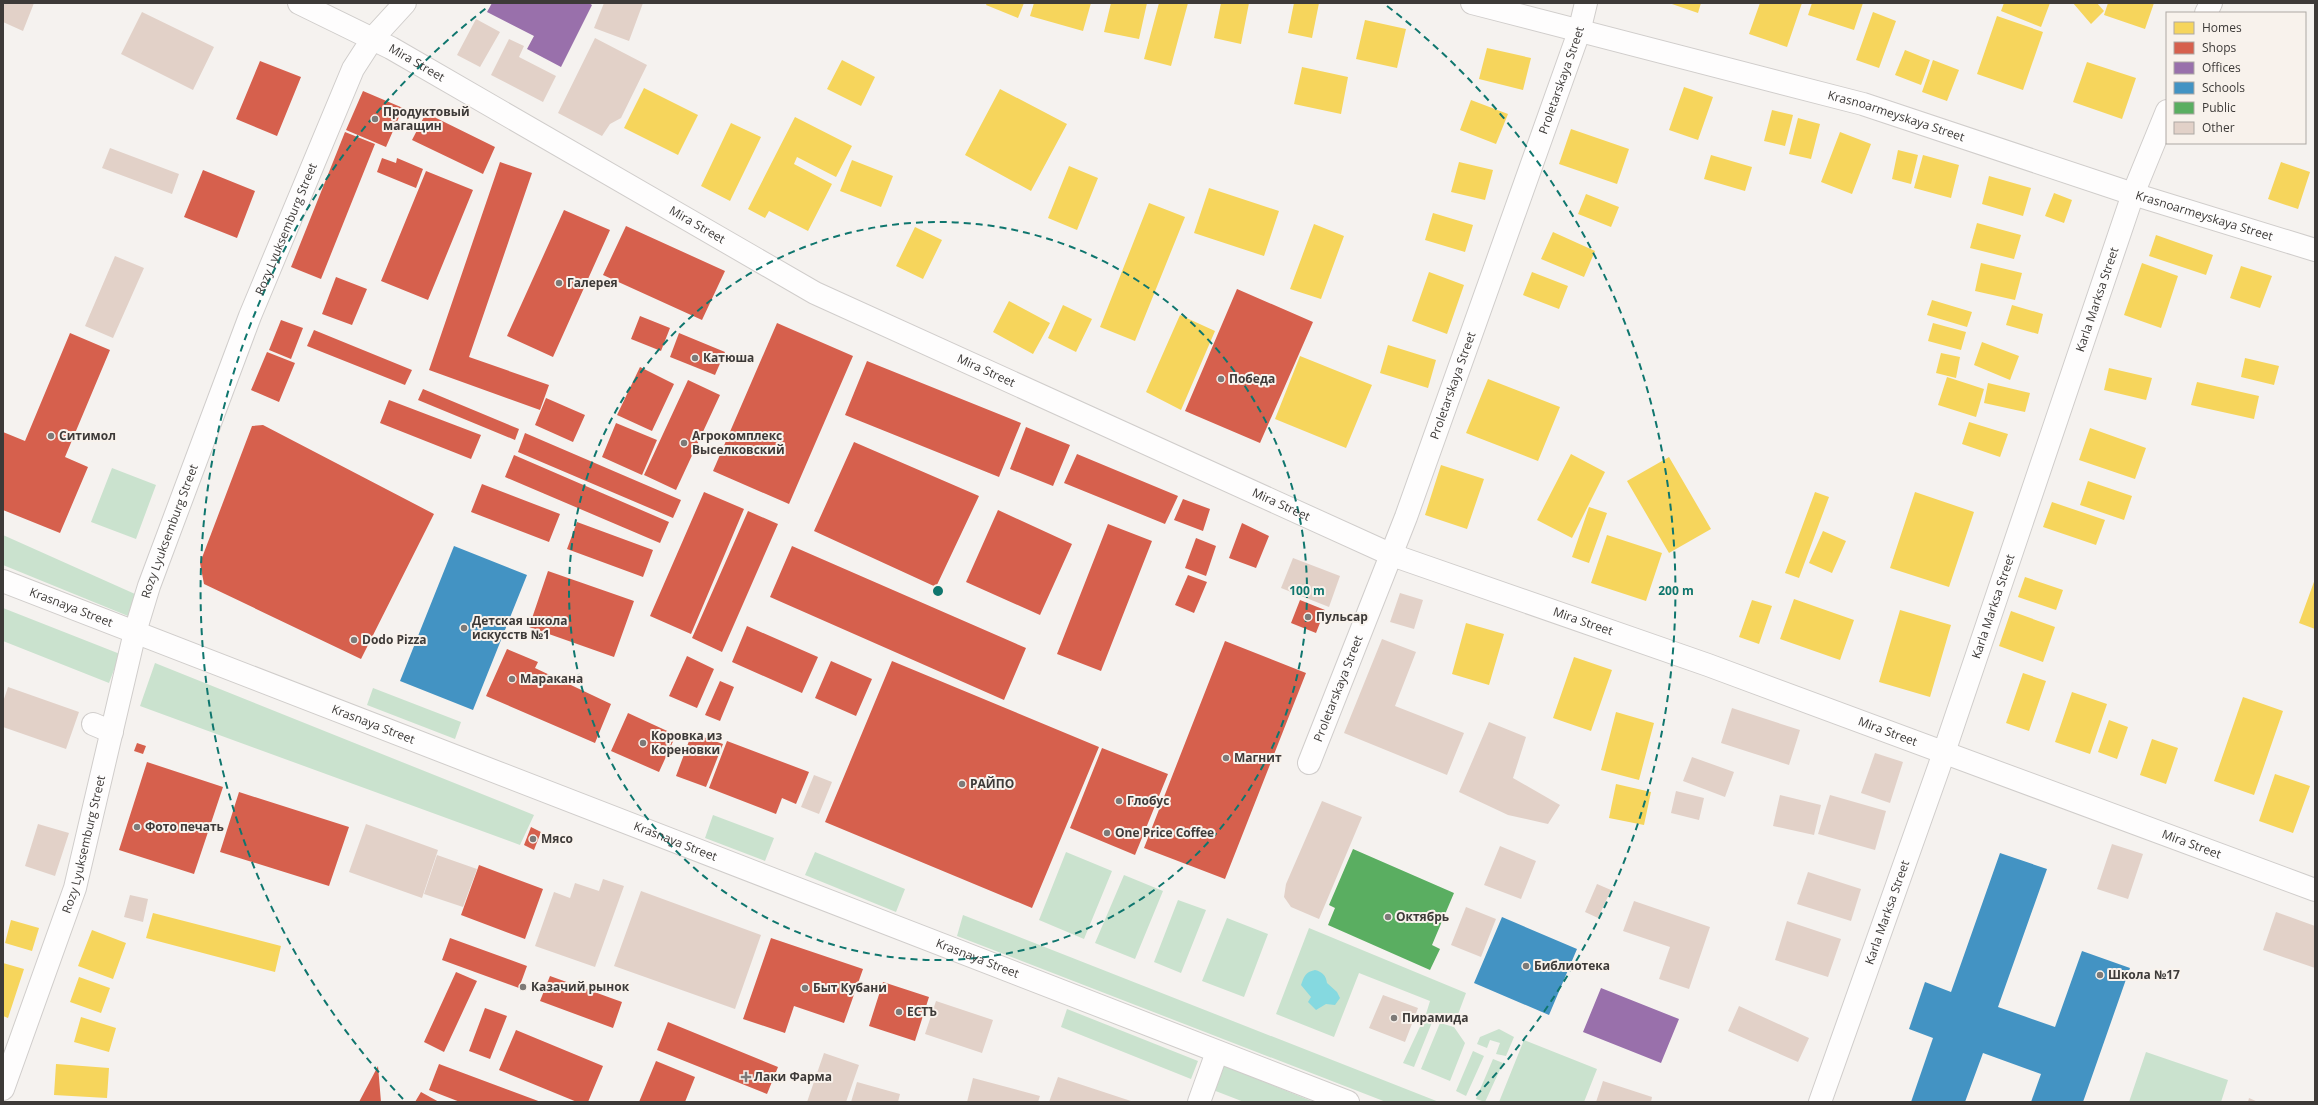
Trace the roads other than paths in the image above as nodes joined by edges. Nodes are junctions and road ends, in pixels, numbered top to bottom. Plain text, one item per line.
1 (299, 3) edge
2 (405, 3) edge
3 (1472, 3) edge
4 (1586, 3) edge
5 (1579, 32) junction
6 (373, 38) junction
7 (2166, 113) edge
8 (2133, 194) junction
9 (2315, 250) edge
10 (1392, 555) junction
11 (3, 581) edge
12 (135, 632) junction
13 (1944, 752) junction
14 (1309, 763) dead end
15 (2315, 890) edge
16 (1217, 1052) junction
17 (3, 1089) edge
18 (1198, 1102) edge
19 (1348, 1102) edge
20 (1820, 1102) edge

1 - 6 street, Mira Street
2 - 6 street, Rozy Lyuksemburg Street
3 - 5 street, Krasnoarmeyskaya Street
4 - 5 street, Proletarskaya Street
5 - 8 street, Krasnoarmeyskaya Street
5 - 10 street, Proletarskaya Street
6 - 10 street, Mira Street
6 - 12 street, Rozy Lyuksemburg Street
7 - 8 street, Karla Marksa Street
8 - 9 street, Krasnoarmeyskaya Street
8 - 13 street, Karla Marksa Street
10 - 13 street, Mira Street
10 - 14 street, Proletarskaya Street
11 - 12 street, Krasnaya Street
12 - 16 street, Krasnaya Street
12 - 17 street, Rozy Lyuksemburg Street
13 - 15 street, Mira Street
13 - 20 street, Karla Marksa Street
16 - 18 street
16 - 19 street, Krasnaya Street

